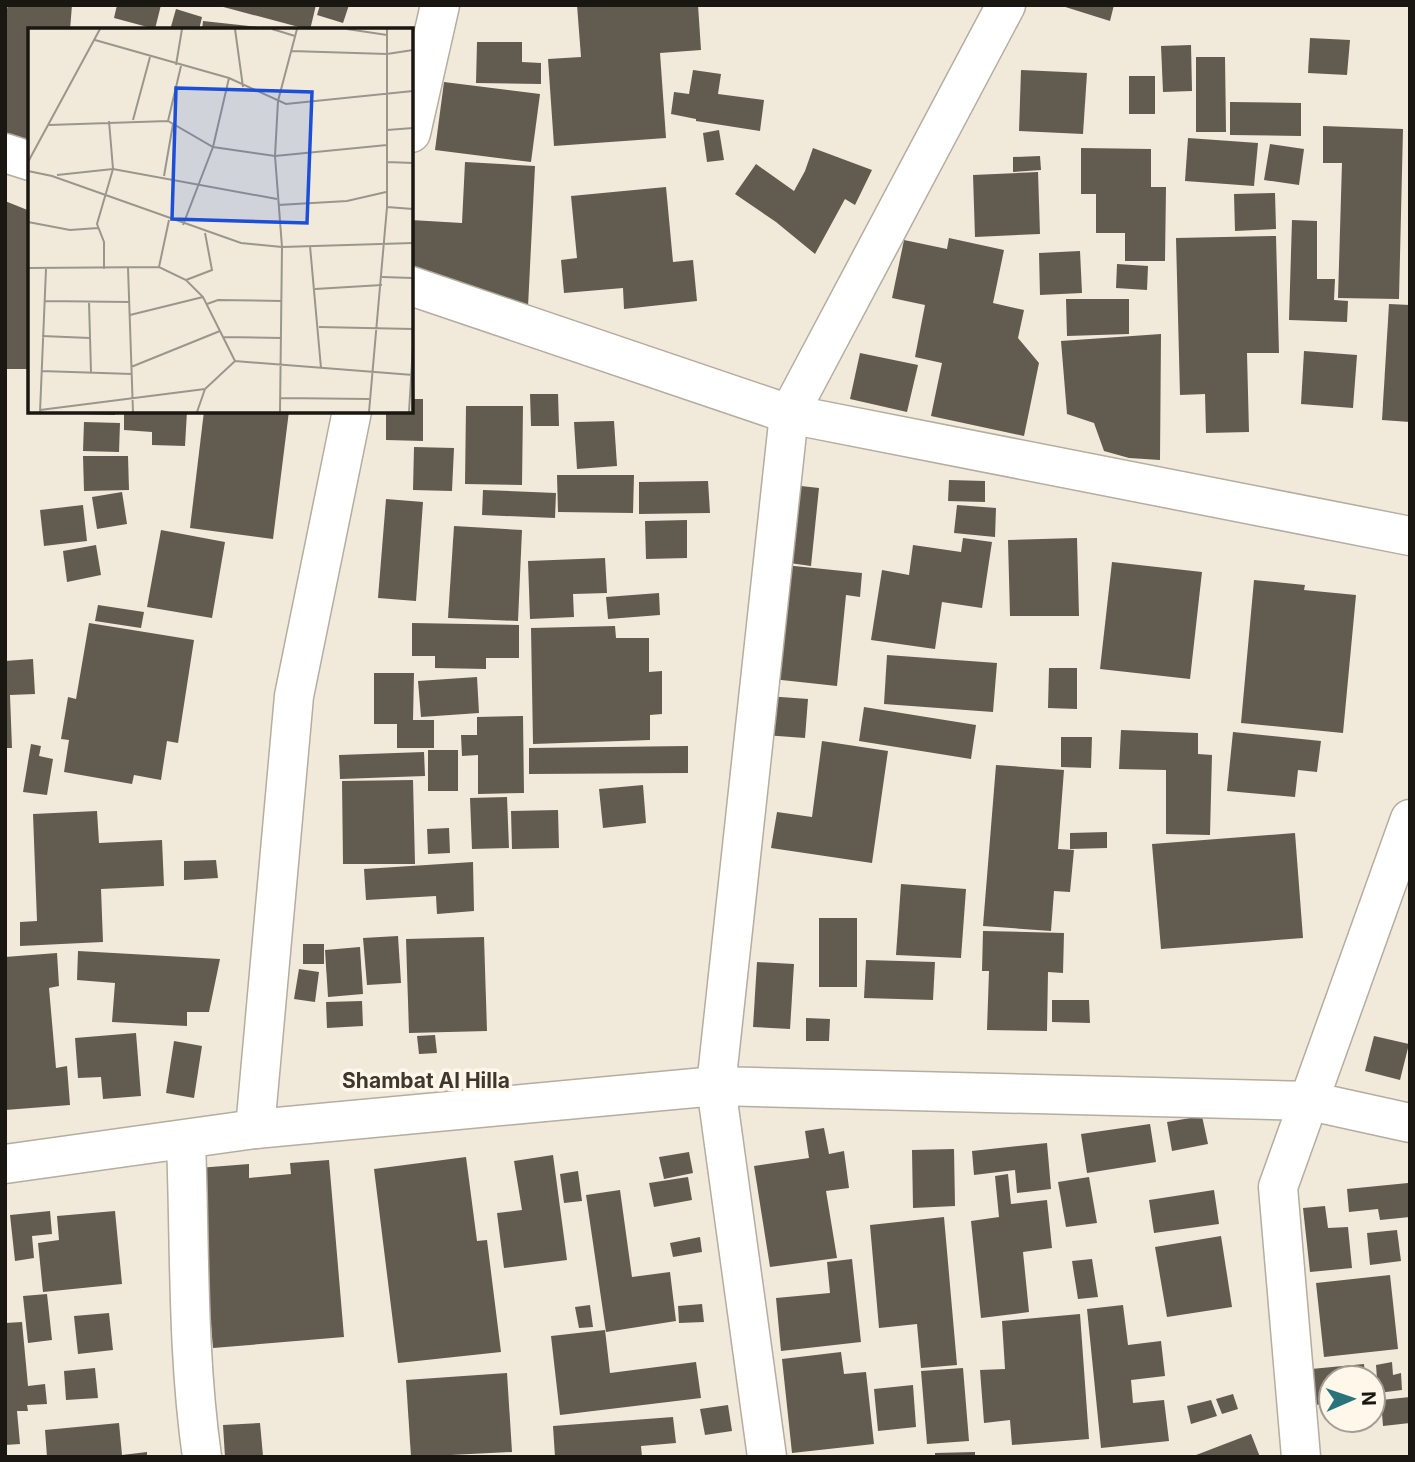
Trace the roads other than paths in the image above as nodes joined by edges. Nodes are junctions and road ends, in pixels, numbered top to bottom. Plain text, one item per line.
1 (440, 5) edge
2 (1006, 5) edge
3 (413, 124) edge
4 (5, 153) edge
5 (28, 160) edge
6 (413, 287) edge
7 (352, 413) edge
8 (789, 414) junction
9 (1410, 536) edge
10 (1410, 819) edge
11 (716, 1086) junction
12 (1310, 1101) junction
13 (1410, 1124) edge
14 (255, 1129) junction
15 (186, 1141) junction
16 (5, 1164) edge
17 (202, 1457) edge
18 (767, 1457) edge
19 (1301, 1457) edge

1 - 3 street
2 - 8 street
4 - 5 street
6 - 8 street
7 - 14 street
8 - 9 street
8 - 11 street
10 - 12 street
11 - 12 street
11 - 14 street
11 - 18 street
12 - 13 street
12 - 19 street
14 - 15 street
15 - 16 street
15 - 17 street

